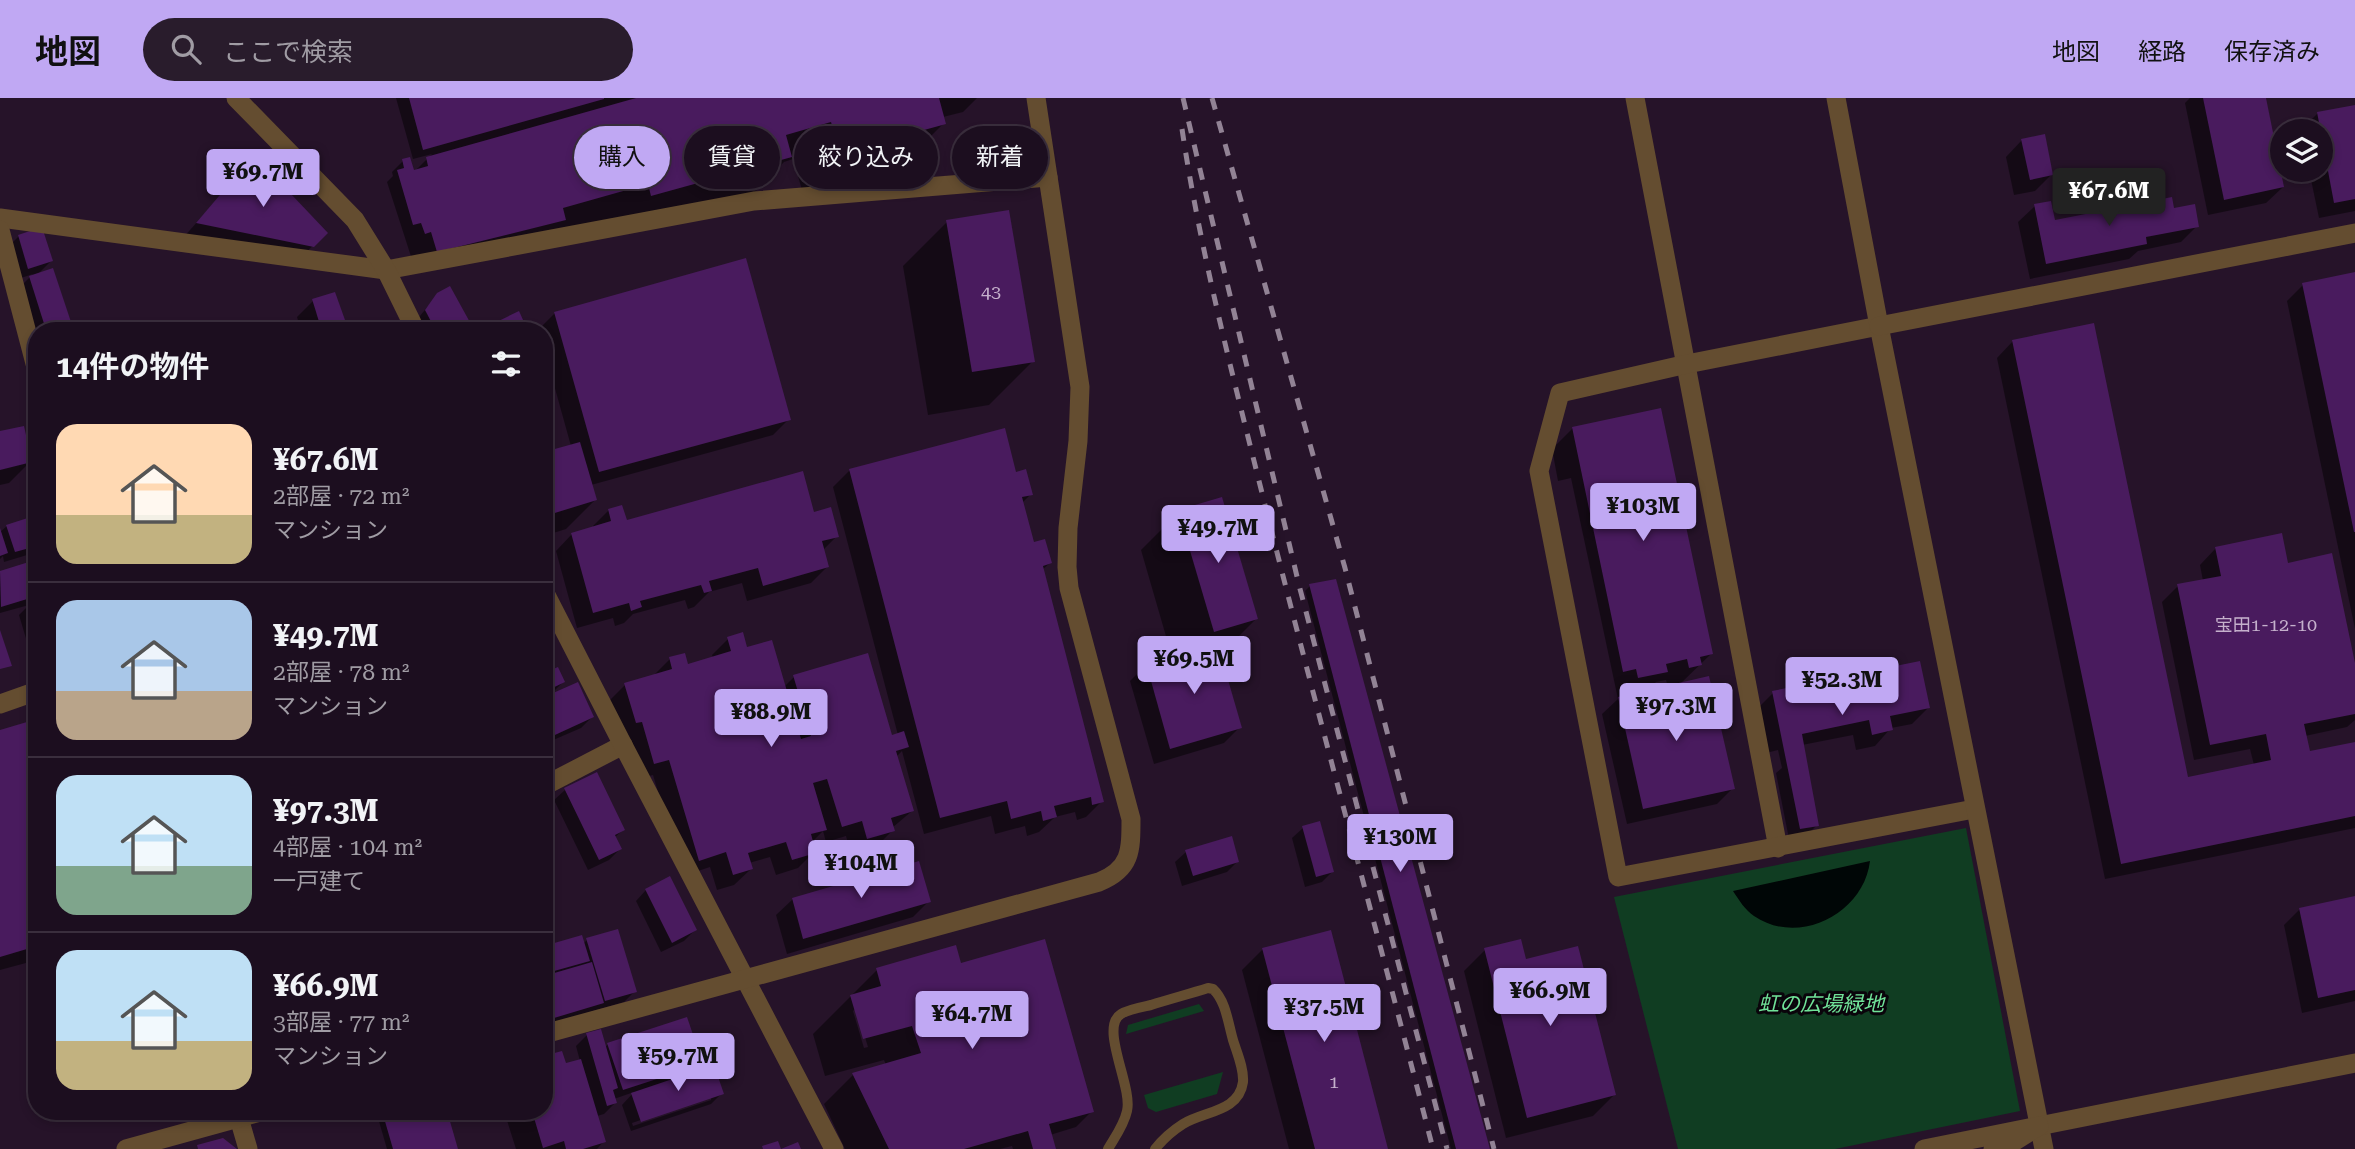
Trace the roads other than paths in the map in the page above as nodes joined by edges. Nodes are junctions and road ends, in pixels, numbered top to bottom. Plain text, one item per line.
1 (236, 98) edge
2 (1036, 98) edge
3 (1635, 98) edge
4 (1836, 98) edge
5 (1040, 126) edge
6 (1048, 177) edge
7 (952, 185) edge
8 (0, 218) edge
9 (0, 230) edge
10 (2355, 233) edge
11 (386, 270) junction
12 (411, 322) edge
13 (1878, 326) junction
14 (28, 337) edge
15 (1687, 364) junction
16 (553, 609) edge
17 (28, 694) edge
18 (0, 704) edge
19 (623, 746) junction
20 (553, 781) edge
21 (1974, 809) junction
22 (1778, 848) junction
23 (745, 978) junction
24 (553, 1031) edge
25 (2355, 1063) edge
26 (221, 1120) edge
27 (239, 1120) edge
28 (2039, 1126) junction
29 (125, 1149) edge
30 (248, 1149) edge
31 (834, 1149) edge
32 (1108, 1149) edge
33 (1155, 1149) edge
34 (1924, 1149) edge
35 (1993, 1149) edge
36 (2044, 1149) edge

1 - 11 street
2 - 5 street
3 - 15 street
4 - 13 street
6 - 23 street
7 - 11 street
8 - 11 street
9 - 14 street
10 - 13 street
11 - 12 street
13 - 15 street
13 - 21 street
15 - 22 street
15 - 22 street
16 - 19 street
17 - 18 street
19 - 20 street
19 - 23 street
21 - 22 street
21 - 28 street
23 - 24 street
23 - 31 street
25 - 28 street
26 - 29 street
27 - 30 street
28 - 34 street
28 - 35 street
28 - 36 street
32 - 33 lane

